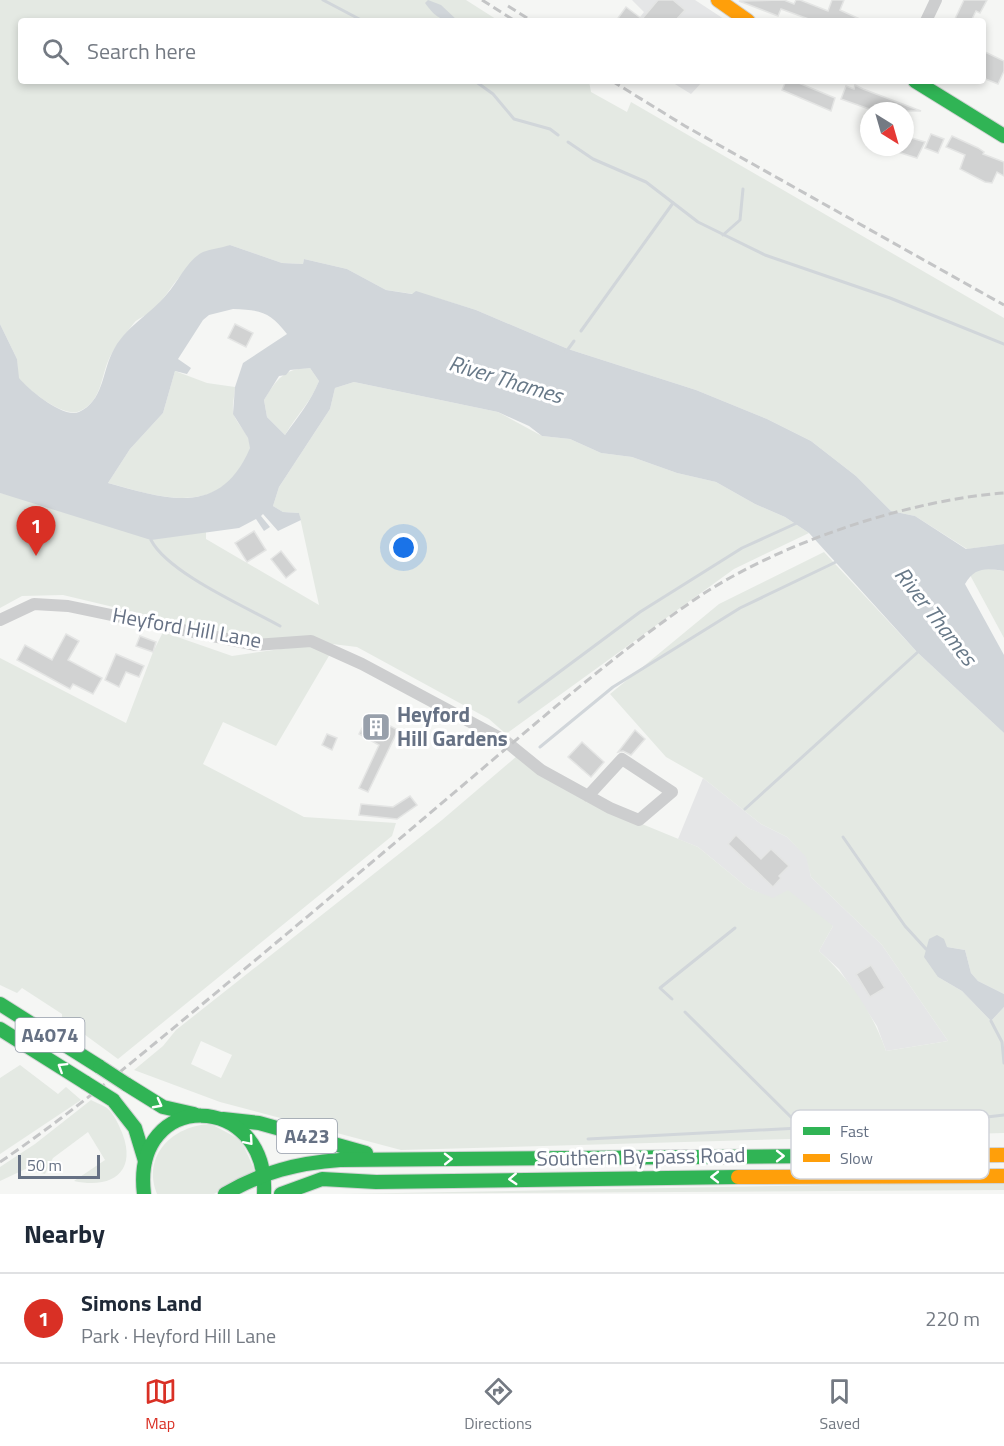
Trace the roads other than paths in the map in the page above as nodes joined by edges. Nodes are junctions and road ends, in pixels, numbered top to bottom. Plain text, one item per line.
1 (718, 0) edge
2 (936, 0) edge
3 (744, 18) edge
4 (927, 18) edge
5 (920, 84) edge
6 (1004, 136) edge
7 (0, 620) edge
8 (588, 796) junction
9 (0, 1004) edge
10 (0, 1029) edge
11 (194, 1114) junction
12 (222, 1119) junction
13 (989, 1155) edge
14 (1004, 1155) edge
15 (791, 1157) edge
16 (390, 1160) junction
17 (145, 1161) junction
18 (264, 1172) junction
19 (989, 1176) edge
20 (1004, 1176) edge
21 (791, 1177) edge
22 (376, 1182) junction
23 (144, 1194) edge
24 (225, 1194) edge
25 (264, 1194) edge
26 (281, 1194) edge
27 (314, 1194) edge

1 - 3 main road
2 - 4 street
5 - 6 main road
7 - 8 street, Heyford Hill Lane
8 - 8 street, Heyford Hill Lane
9 -> 11 main road, A4074, bridge
17 -> 10 main road, A4074, bridge
11 - 12 main road, Southern By-pass Road
11 - 17 main road
12 - 16 main road, Southern By-pass Road / A423
12 -> 18 main road
13 -> 14 main road, Southern By-pass Road / A423
16 -> 15 main road, Southern By-pass Road / A423
16 - 18 main road, Southern By-pass Road / A423
17 - 23 main road
18 - 24 main road, A423
18 - 25 main road
20 -> 19 main road, Southern By-pass Road / A423
21 -> 22 main road, Southern By-pass Road / A423
22 - 26 main road, Southern By-pass Road / A423
22 - 27 main road

